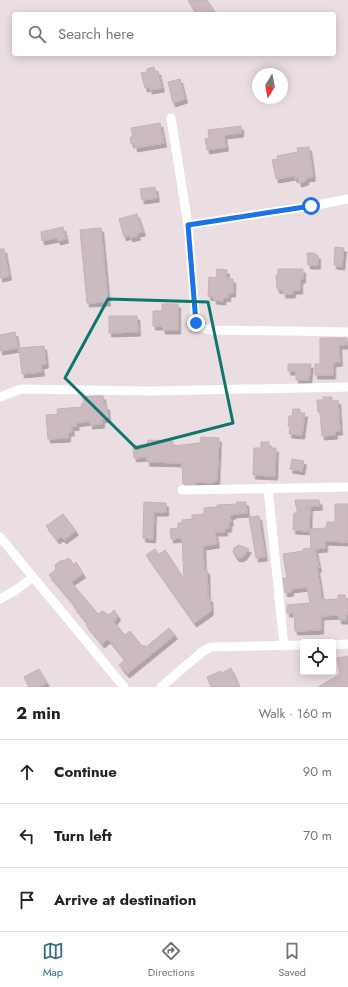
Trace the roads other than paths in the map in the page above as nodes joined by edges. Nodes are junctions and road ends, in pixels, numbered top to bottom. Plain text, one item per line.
1 (171, 118) dead end
2 (348, 199) edge
3 (188, 225) junction
4 (348, 332) edge
5 (348, 387) edge
6 (0, 397) edge
7 (348, 487) edge
8 (268, 488) junction
9 (182, 490) dead end
10 (0, 537) edge
11 (33, 577) junction
12 (0, 599) edge
13 (336, 644) edge
14 (348, 644) edge
15 (300, 645) edge
16 (284, 646) junction
17 (124, 687) edge
18 (161, 687) edge

1 - 3 street
2 - 3 street
3 - 4 street
5 - 6 street
7 - 8 street
8 - 9 street
8 - 16 street
10 - 11 street
11 - 12 street
11 - 17 street
13 - 14 street
15 - 16 street
16 - 18 street

